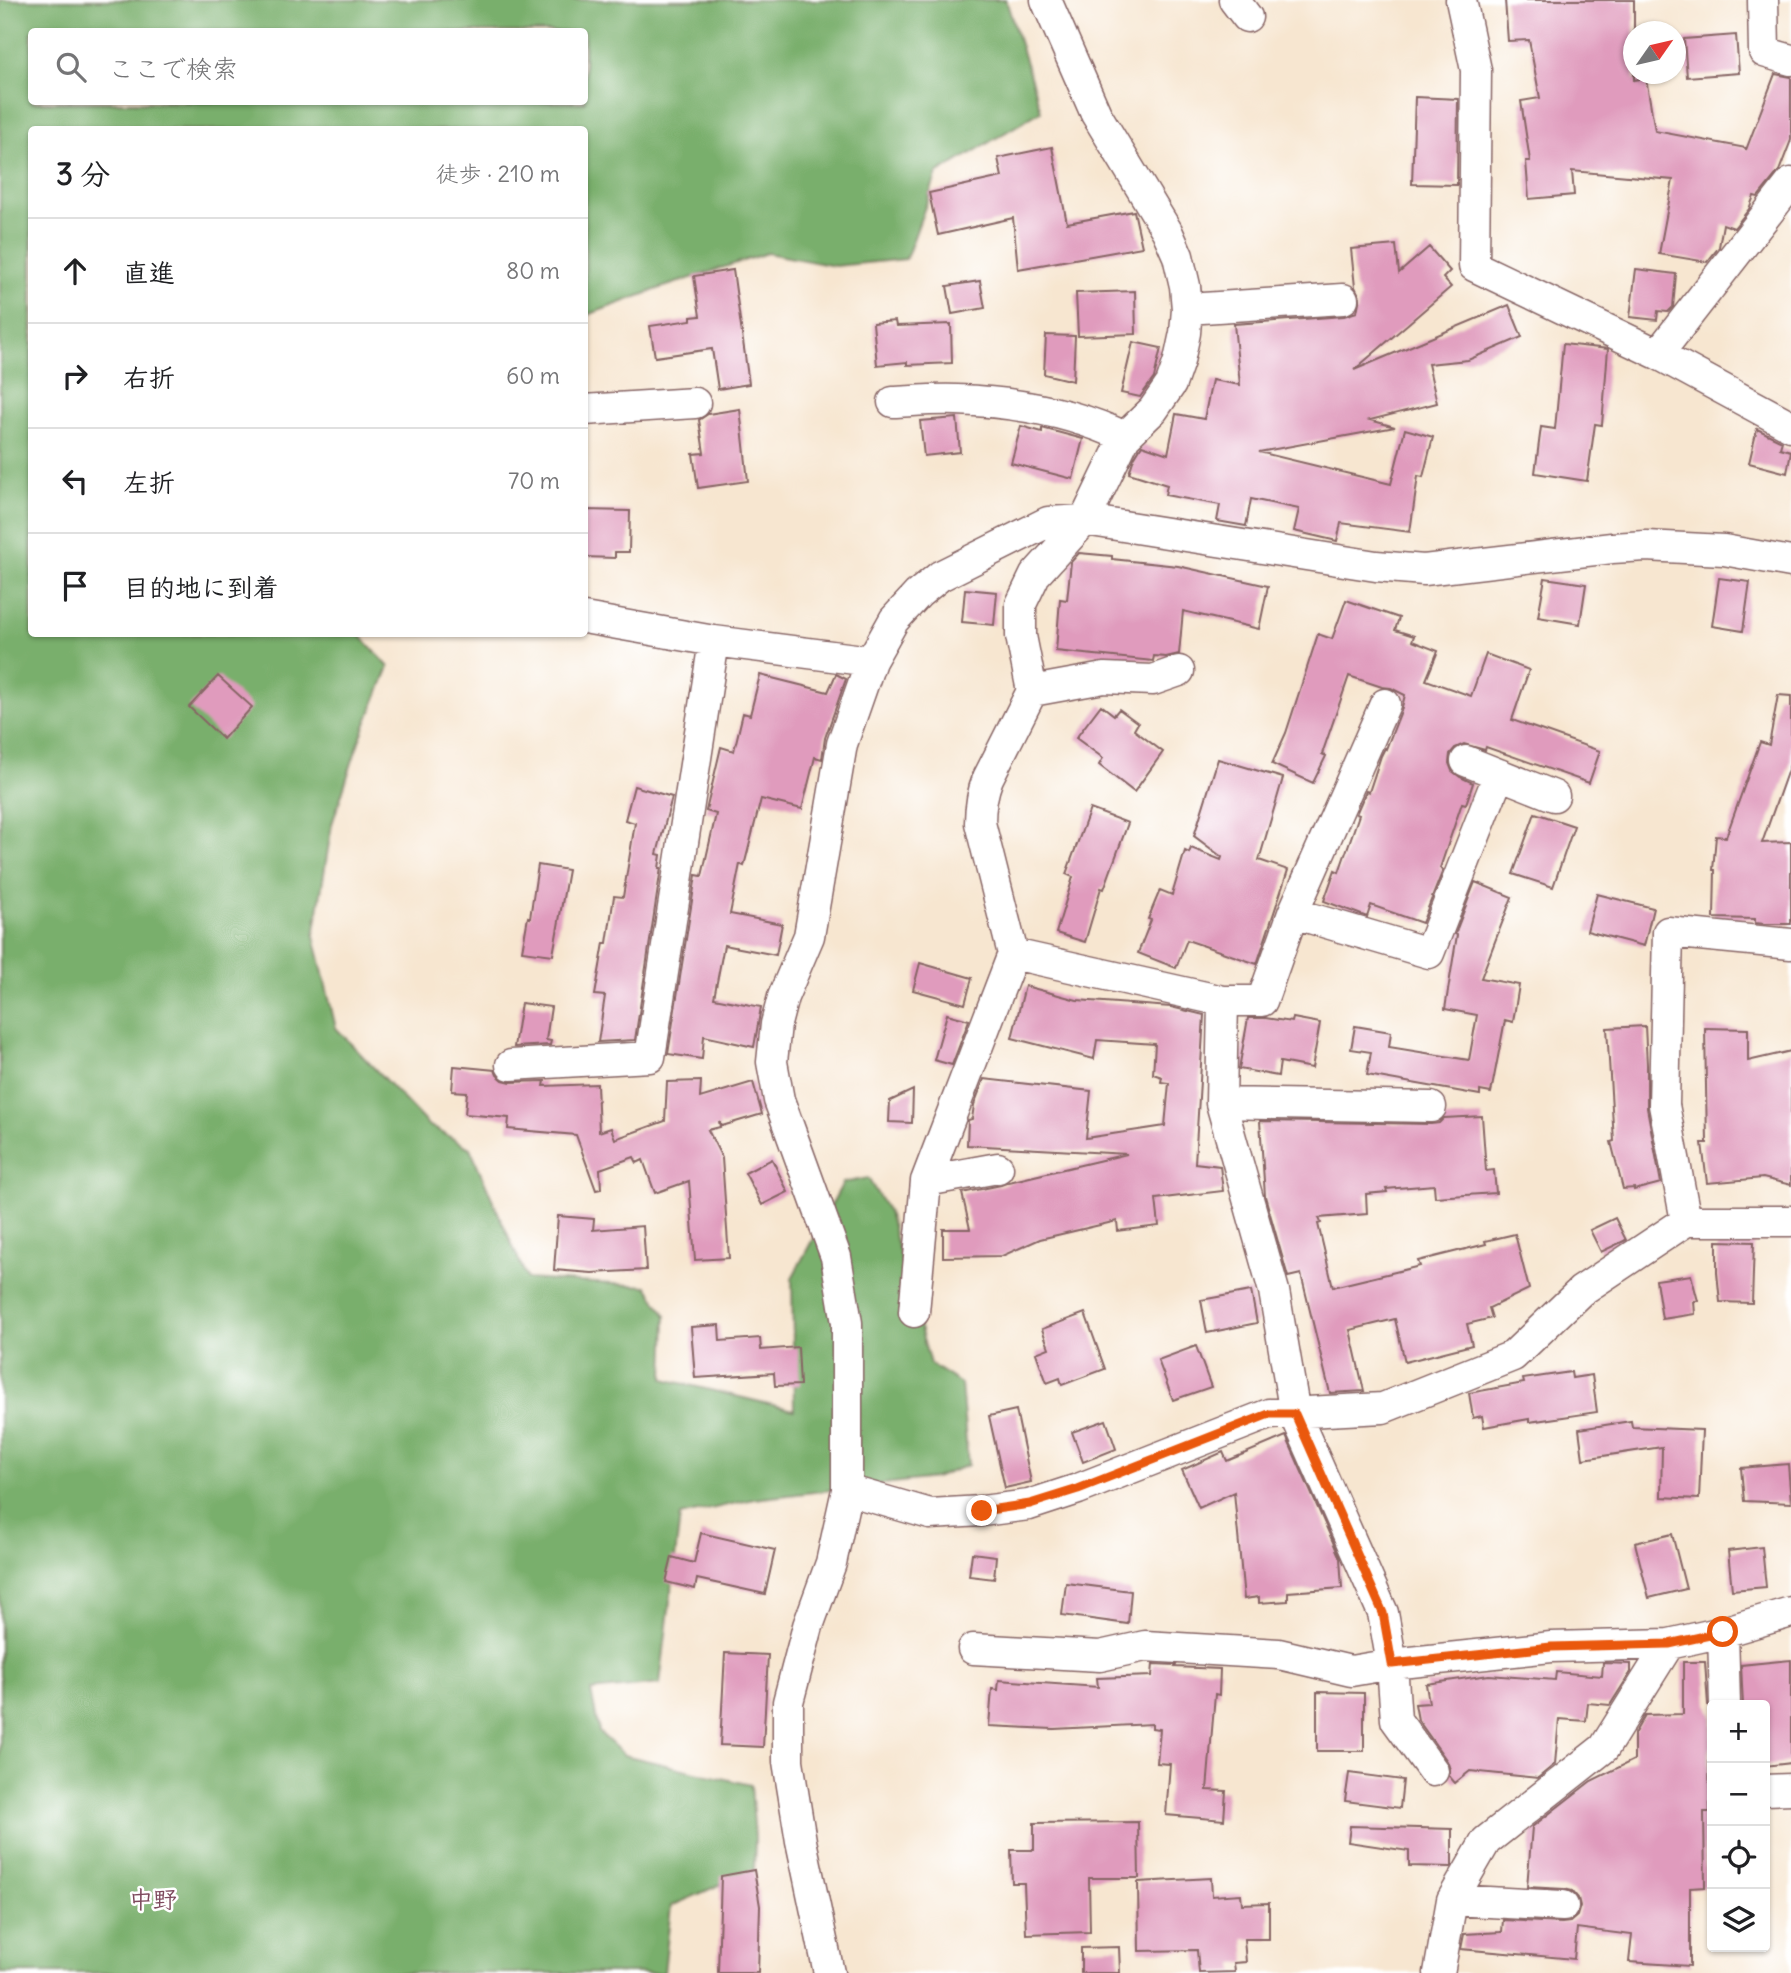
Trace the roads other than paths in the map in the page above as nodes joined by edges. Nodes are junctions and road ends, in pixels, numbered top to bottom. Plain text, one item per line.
1 (1046, 0) edge
2 (1461, 0) edge
3 (1763, 0) edge
4 (1791, 60) edge
5 (1791, 183) edge
6 (1343, 299) dead end
7 (1187, 309) junction
8 (1658, 354) junction
9 (893, 402) dead end
10 (695, 403) dead end
11 (588, 410) edge
12 (1791, 426) edge
13 (1125, 437) junction
14 (1084, 520) junction
15 (1791, 562) edge
16 (588, 619) edge
17 (714, 641) junction
18 (871, 661) junction
19 (1179, 671) dead end
20 (1032, 691) junction
21 (1385, 704) dead end
22 (1466, 761) dead end
23 (1499, 774) junction
24 (1554, 796) dead end
25 (1293, 913) junction
26 (1791, 944) edge
27 (1013, 954) junction
28 (1223, 1001) junction
29 (511, 1065) dead end
30 (1221, 1103) junction
31 (1431, 1107) dead end
32 (998, 1168) dead end
33 (926, 1181) junction
34 (1686, 1221) junction
35 (1791, 1221) edge
36 (914, 1312) dead end
37 (1295, 1414) junction
38 (847, 1490) junction
39 (1791, 1612) edge
40 (1723, 1632) junction
41 (1669, 1644) junction
42 (973, 1648) dead end
43 (1392, 1664) junction
44 (1725, 1700) edge
45 (1433, 1771) dead end
46 (1791, 1789) edge
47 (1770, 1790) edge
48 (1452, 1900) junction
49 (1563, 1906) dead end
50 (829, 1973) edge
51 (1439, 1973) edge

1 - 7 street
2 - 8 street
3 - 4 street
5 - 8 street
6 - 7 street
7 - 13 street
8 - 12 street
9 - 13 street
10 - 11 street
13 - 14 street
14 - 15 street
14 - 18 street
14 - 20 street
16 - 17 street
17 - 18 street
17 - 29 street
18 - 38 street
19 - 20 street
20 - 27 street
21 - 25 street
22 - 23 street
23 - 24 street
23 - 25 street
25 - 28 street
26 - 34 street
27 - 28 street
27 - 33 street
28 - 30 street
30 - 31 street
30 - 37 street
32 - 33 street
33 - 36 street
34 - 35 street
34 - 37 street
37 - 38 street
37 - 43 street
38 - 50 street
39 - 40 street
40 - 41 street
40 - 44 street
41 - 43 street
41 - 48 street
42 - 43 street
43 - 45 street
46 - 47 street
48 - 49 street
48 - 51 street

